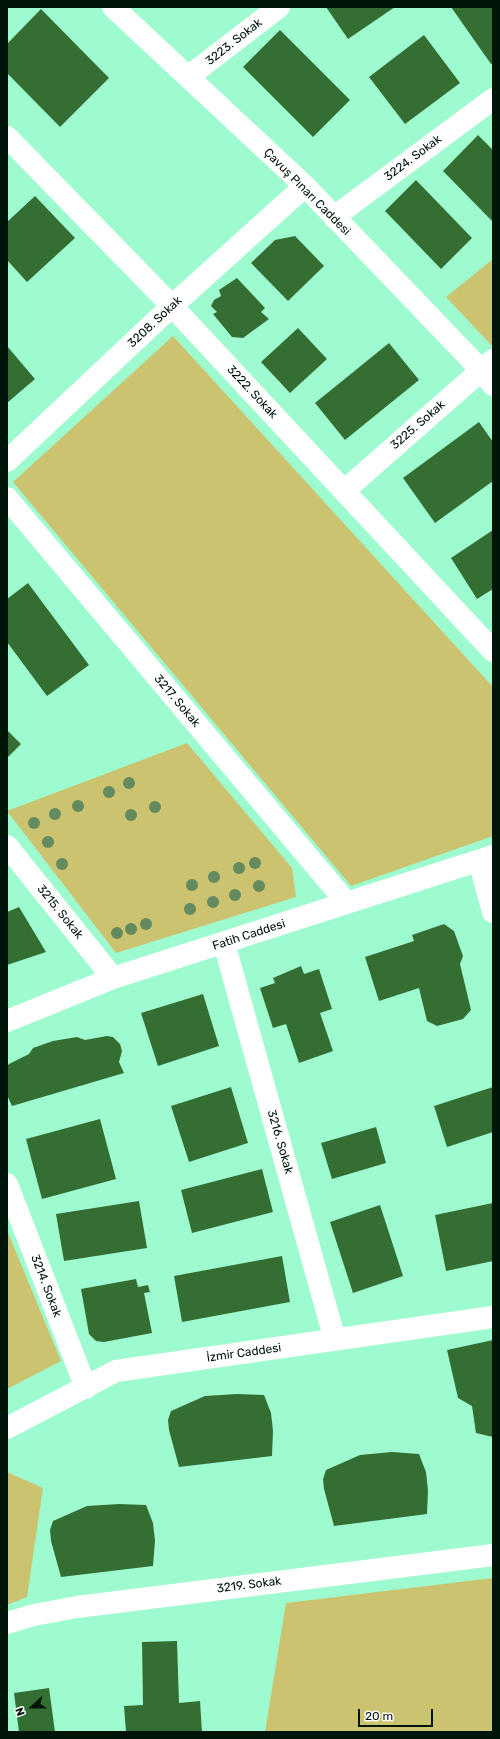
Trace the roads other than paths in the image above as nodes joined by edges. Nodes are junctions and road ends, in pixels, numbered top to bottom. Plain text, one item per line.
1 (113, 7) edge
2 (279, 7) edge
3 (188, 77) junction
4 (493, 99) edge
5 (7, 137) edge
6 (305, 186) junction
7 (334, 217) junction
8 (172, 306) junction
9 (489, 372) edge
10 (7, 461) edge
11 (344, 491) junction
12 (7, 498) edge
13 (493, 651) edge
14 (7, 846) edge
15 (486, 859) edge
16 (347, 903) junction
17 (493, 912) edge
18 (224, 943) junction
19 (113, 978) junction
20 (7, 1021) edge
21 (7, 1184) edge
22 (493, 1317) edge
23 (335, 1340) junction
24 (86, 1388) junction
25 (7, 1428) edge
26 (493, 1555) edge
27 (7, 1623) edge

1 - 3 street, Çavuş Pınarı Caddesi
2 - 3 street, 3223. Sokak
3 - 6 street, Çavuş Pınarı Caddesi
4 - 7 street, 3224. Sokak
5 - 8 street, 3222. Sokak
6 - 7 street, Çavuş Pınarı Caddesi
6 - 8 street, 3208. Sokak
7 - 9 street, Çavuş Pınarı Caddesi
8 - 10 street, 3208. Sokak
8 - 11 street, 3222. Sokak
9 - 11 street, 3225. Sokak
11 - 13 street, 3222. Sokak
12 - 16 street, 3217. Sokak
14 - 19 street, 3215. Sokak
15 - 16 street, Fatih Caddesi
15 - 17 street
16 - 18 street, Fatih Caddesi
18 - 19 street, Fatih Caddesi
18 - 23 street, 3216. Sokak
19 - 20 street, Fatih Caddesi
21 - 24 street, 3214. Sokak
22 - 23 street, İzmir Caddesi
23 - 24 street, İzmir Caddesi
24 - 25 street, İzmir Caddesi
26 - 27 street, 3219. Sokak

